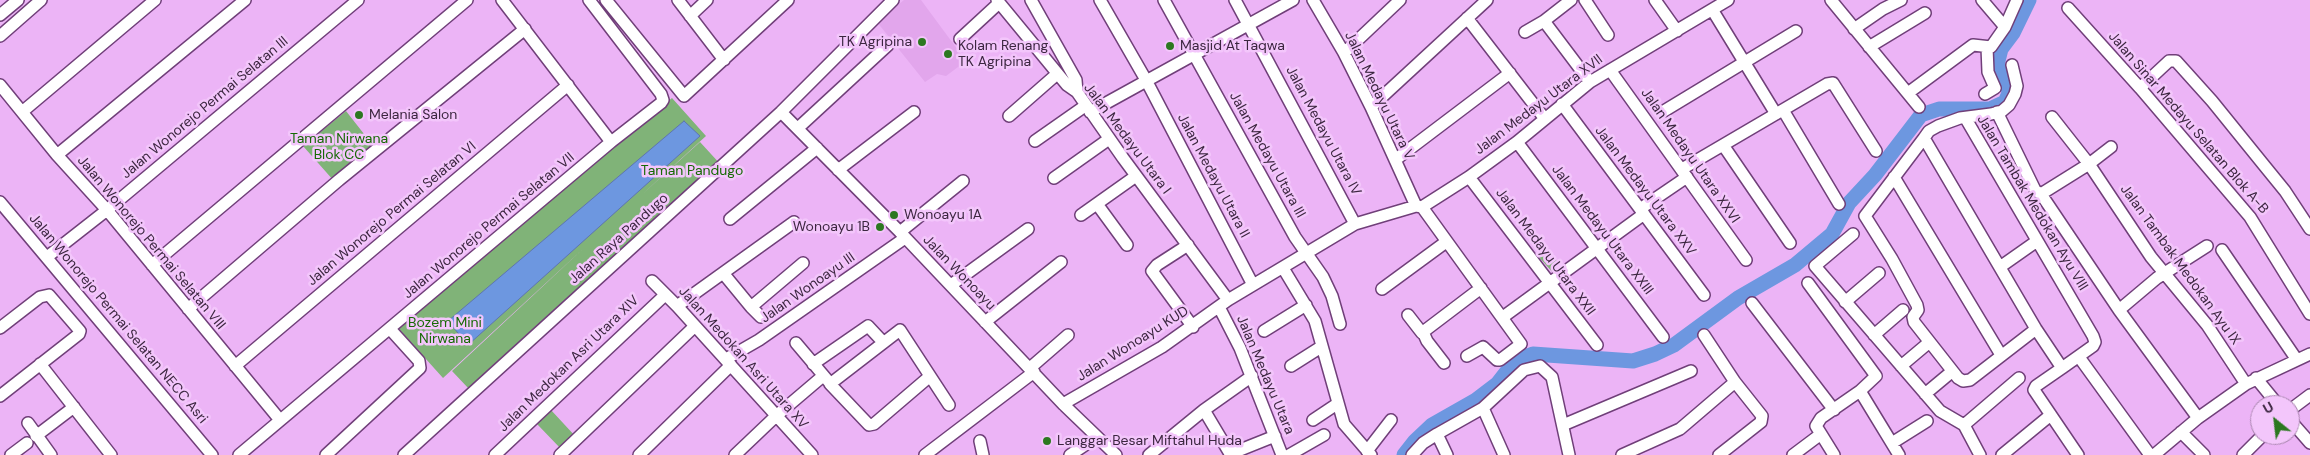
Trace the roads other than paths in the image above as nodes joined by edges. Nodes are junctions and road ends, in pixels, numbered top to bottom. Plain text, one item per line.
1 (18, 0) edge
2 (41, 0) edge
3 (155, 0) edge
4 (244, 0) edge
5 (358, 0) edge
6 (466, 0) edge
7 (502, 0) edge
8 (589, 0) edge
9 (606, 0) edge
10 (678, 0) edge
11 (707, 0) edge
12 (788, 0) edge
13 (894, 0) edge
14 (1031, 0) edge
15 (1100, 0) edge
16 (1164, 0) edge
17 (1235, 0) edge
18 (1293, 0) edge
19 (1400, 0) edge
20 (1487, 0) edge
21 (1571, 0) edge
22 (1585, 0) edge
23 (1655, 0) edge
24 (1831, 0) edge
25 (1901, 0) edge
26 (1982, 0) edge
27 (2017, 0) edge
28 (1315, 1) edge
29 (1724, 1) edge
30 (998, 2) edge
31 (2068, 8) dead end
32 (1713, 11) junction
33 (1925, 12) dead end
34 (0, 15) edge
35 (690, 16) junction
36 (1467, 18) junction
37 (1544, 21) junction
38 (1248, 23) junction
39 (2005, 27) junction
40 (525, 29) junction
41 (1854, 29) junction
42 (1677, 31) junction
43 (1796, 31) dead end
44 (1525, 32) dead end
45 (1608, 35) dead end
46 (0, 36) edge
47 (960, 39) dead end
48 (888, 45) dead end
49 (1869, 47) junction
50 (1987, 47) junction
51 (1344, 53) junction
52 (1194, 55) junction
53 (724, 60) junction
54 (1744, 62) junction
55 (2012, 64) dead end
56 (1610, 70) junction
57 (1510, 73) junction
58 (1057, 74) junction
59 (1146, 80) junction
60 (1590, 82) junction
61 (0, 85) edge
62 (568, 85) junction
63 (2140, 88) junction
64 (1077, 92) junction
65 (1908, 93) junction
66 (1985, 94) dead end
67 (1562, 104) junction
68 (1371, 107) junction
69 (1919, 107) dead end
70 (1088, 109) junction
71 (1664, 110) dead end
72 (22, 112) junction
73 (781, 112) junction
74 (914, 112) dead end
75 (1779, 112) junction
76 (1997, 112) junction
77 (1009, 116) dead end
78 (2052, 117) dead end
79 (1545, 119) junction
80 (1966, 119) junction
81 (798, 128) junction
82 (1924, 138) junction
83 (1110, 139) junction
84 (1035, 141) dead end
85 (611, 142) junction
86 (1517, 142) junction
87 (1723, 145) junction
88 (2112, 147) dead end
89 (817, 148) junction
90 (1876, 151) dead end
91 (57, 155) junction
92 (1395, 160) junction
93 (2089, 164) junction
94 (838, 170) junction
95 (1685, 173) junction
96 (1136, 176) junction
97 (1469, 177) junction
98 (1894, 177) junction
99 (1054, 178) dead end
100 (963, 181) dead end
101 (2040, 194) junction
102 (0, 202) edge
103 (1097, 204) junction
104 (1839, 204) dead end
105 (1419, 207) junction
106 (106, 210) junction
107 (1642, 211) junction
108 (1081, 215) dead end
109 (730, 220) dead end
110 (794, 222) dead end
111 (1355, 224) junction
112 (1028, 229) dead end
113 (2310, 229) edge
114 (1853, 234) dead end
115 (903, 235) junction
116 (2037, 241) junction
117 (1446, 242) junction
118 (1790, 243) dead end
119 (1127, 245) dead end
120 (1188, 245) junction
121 (2208, 246) dead end
122 (1596, 249) junction
123 (2222, 250) dead end
124 (1306, 254) junction
125 (47, 257) junction
126 (1746, 260) dead end
127 (1061, 262) dead end
128 (803, 263) dead end
129 (152, 265) junction
130 (1284, 268) junction
131 (2000, 268) junction
132 (723, 273) junction
133 (1879, 273) dead end
134 (2165, 274) junction
135 (652, 281) dead end
136 (1550, 283) junction
137 (1808, 283) dead end
138 (951, 285) junction
139 (1254, 285) junction
140 (1481, 288) junction
141 (1382, 289) dead end
142 (665, 294) junction
143 (1704, 295) dead end
144 (1228, 300) junction
145 (1752, 302) dead end
146 (1845, 302) junction
147 (1306, 305) junction
148 (677, 306) junction
149 (750, 306) junction
150 (1218, 307) junction
151 (188, 308) junction
152 (1903, 310) dead end
153 (2119, 310) junction
154 (2310, 314) edge
155 (1408, 315) dead end
156 (761, 317) dead end
157 (1503, 317) junction
158 (985, 322) junction
159 (2, 323) edge
160 (1340, 324) dead end
161 (695, 326) junction
162 (1192, 327) junction
163 (390, 329) junction
164 (2036, 329) junction
165 (1264, 331) dead end
166 (1422, 333) junction
167 (1068, 335) dead end
168 (1704, 335) dead end
169 (1874, 335) junction
170 (1662, 336) dead end
171 (883, 342) junction
172 (796, 343) dead end
173 (1597, 345) dead end
174 (1926, 345) dead end
175 (1321, 347) junction
176 (2310, 354) edge
177 (2000, 355) junction
178 (1467, 356) dead end
179 (2079, 357) junction
180 (2297, 360) junction
181 (728, 362) junction
182 (1444, 363) dead end
183 (40, 364) junction
184 (813, 364) junction
185 (235, 366) junction
186 (1291, 366) dead end
187 (1901, 366) junction
188 (2062, 368) junction
189 (1032, 370) junction
190 (1691, 370) dead end
191 (1949, 374) dead end
192 (1252, 376) junction
193 (929, 377) junction
194 (2019, 378) dead end
195 (827, 380) junction
196 (2251, 381) junction
197 (1735, 382) junction
198 (1860, 391) junction
199 (1925, 394) junction
200 (2267, 395) edge
201 (0, 396) edge
202 (1062, 404) junction
203 (1338, 404) junction
204 (949, 405) dead end
205 (74, 407) junction
206 (1483, 408) junction
207 (1204, 410) junction
208 (1834, 410) junction
209 (776, 416) junction
210 (2046, 418) dead end
211 (2198, 418) junction
212 (280, 420) junction
213 (1313, 420) dead end
214 (1391, 420) dead end
215 (1927, 421) dead end
216 (28, 423) dead end
217 (1563, 424) junction
218 (1964, 425) junction
219 (2181, 432) junction
220 (2300, 432) edge
221 (1437, 434) junction
222 (1821, 434) junction
223 (1324, 435) dead end
224 (1275, 436) junction
225 (1097, 437) junction
226 (32, 440) junction
227 (980, 441) dead end
228 (1892, 443) junction
229 (2310, 443) edge
230 (2253, 445) edge
231 (1369, 453) edge
232 (11, 455) edge
233 (51, 455) edge
234 (112, 455) edge
235 (212, 455) edge
236 (239, 455) edge
237 (326, 455) edge
238 (404, 455) edge
239 (495, 455) edge
240 (560, 455) edge
241 (639, 455) edge
242 (735, 455) edge
243 (812, 455) edge
244 (925, 455) edge
245 (983, 455) edge
246 (1070, 455) edge
247 (1116, 455) edge
248 (1149, 455) edge
249 (1282, 455) edge
250 (1289, 455) edge
251 (1412, 455) edge
252 (1447, 455) edge
253 (1504, 455) edge
254 (1569, 455) edge
255 (1622, 455) edge
256 (1719, 455) edge
257 (1793, 455) edge
258 (1834, 455) edge
259 (1899, 455) edge
260 (1980, 455) edge
261 (2002, 455) edge
262 (2078, 455) edge
263 (2150, 455) edge
264 (2154, 455) edge
265 (2204, 455) edge
266 (2243, 455) edge

1 - 34 street
2 - 46 street
3 - 72 street
4 - 91 street
5 - 106 street, Jalan Wonorejo Permai Selatan III
6 - 129 street
7 - 40 street
8 - 85 street, Jalan Wonorejo Permai Selatan VII
9 - 53 street
10 - 35 street
11 - 35 street
12 - 53 street
13 - 73 street, Jalan Raya Pandugo
14 - 64 street
15 - 59 street, Jalan Medayu Utara II
16 - 52 street, Jalan Medayu Utara III
17 - 38 street, Jalan Medayu Utara IV
18 - 38 street
19 - 51 street
20 - 36 street
21 - 37 street
22 - 45 street
23 - 42 street
24 - 41 street
25 - 41 street
26 - 39 street
27 - 39 street
28 - 51 street, Jalan Medayu Utara V
29 - 32 street, Jalan Medayu Utara XVII
30 - 47 street
30 - 58 street, Jalan Medayu Utara I
31 - 63 street, Jalan Sinar Medayu Selatan Blok A-B
32 - 42 street, Jalan Medayu Utara XVII
32 - 54 street
33 - 49 street
35 - 53 street
36 - 57 street
36 - 68 street
37 - 44 street
37 - 60 street
38 - 52 street
38 - 111 street, Jalan Medayu Utara IV
39 - 50 street
40 - 62 street
40 - 151 street
41 - 49 street
42 - 56 street, Jalan Medayu Utara XVII
43 - 54 street
48 - 81 street
49 - 65 street
50 - 65 street
50 - 66 street
51 - 68 street, Jalan Medayu Utara V
52 - 59 street
52 - 124 street, Jalan Medayu Utara III
54 - 71 street
54 - 75 street
55 - 76 street
56 - 60 street, Jalan Medayu Utara XVII
56 - 95 street, Jalan Medayu Utara XXVI
57 - 79 street
57 - 92 street
58 - 64 street, Jalan Medayu Utara I
58 - 77 street
59 - 70 street
59 - 139 street, Jalan Medayu Utara II
60 - 67 street, Jalan Medayu Utara XVII
61 - 72 street, Jalan Wonorejo Permai Selatan VIII
62 - 85 street
62 - 185 street, Jalan Wonorejo Permai Selatan VI
63 - 113 street
63 - 154 street, Jalan Sinar Medayu Selatan Blok A-B
64 - 70 street, Jalan Medayu Utara I
65 - 69 street
67 - 79 street, Jalan Medayu Utara XVII
67 - 107 street, Jalan Medayu Utara XXV
68 - 92 street, Jalan Medayu Utara V
70 - 83 street, Jalan Medayu Utara I
70 - 84 street
72 - 91 street, Jalan Wonorejo Permai Selatan VIII
73 - 81 street, Jalan Wonoayu
73 - 238 street, Jalan Raya Pandugo
74 - 94 street
75 - 87 street
75 - 90 street
75 - 104 street
76 - 80 street
76 - 101 street
78 - 93 street, Jalan Tambak Medokan Ayu IX
79 - 86 street, Jalan Medayu Utara XVII
80 - 82 street, Jalan Tambak Medokan Ayu VIII
80 - 116 street, Jalan Tambak Medokan Ayu VIII
81 - 89 street, Jalan Wonoayu
82 - 98 street, Jalan Tambak Medokan Ayu VIII
82 - 131 street
83 - 96 street, Jalan Medayu Utara I
83 - 99 street
85 - 163 street, Jalan Wonorejo Permai Selatan VII
86 - 97 street, Jalan Medayu Utara XVII
86 - 122 street, Jalan Medayu Utara XXIII
87 - 95 street
87 - 118 street
88 - 93 street
89 - 94 street, Jalan Wonoayu
89 - 109 street
91 - 106 street, Jalan Wonorejo Permai Selatan VIII
92 - 105 street, Jalan Medayu Utara V
93 - 101 street
93 - 134 street, Jalan Tambak Medokan Ayu IX
94 - 115 street, Jalan Wonoayu
95 - 107 street
95 - 126 street, Jalan Medayu Utara XXVI
96 - 103 street
96 - 120 street, Jalan Medayu Utara I
97 - 105 street, Jalan Medayu Utara XVII
97 - 136 street, Jalan Medayu Utara XXII
98 - 177 street
98 - 177 street, Jalan Tambak Medokan Ayu VIII
100 - 115 street, Jalan Wonoayu III
101 - 153 street
102 - 125 street, Jalan Wonorejo Permai Selatan NECC Asri
103 - 108 street
103 - 119 street
105 - 111 street
105 - 117 street, Jalan Medayu Utara V
106 - 125 street, Jalan Wonorejo Permai Selatan III
106 - 129 street, Jalan Wonorejo Permai Selatan VIII
107 - 122 street
107 - 143 street, Jalan Medayu Utara XXV
110 - 132 street
111 - 124 street
112 - 138 street
114 - 146 street
115 - 138 street, Jalan Wonoayu
115 - 181 street, Jalan Wonoayu III
116 - 131 street
116 - 179 street, Jalan Tambak Medokan Ayu VIII
117 - 140 street, Jalan Medayu Utara V
117 - 141 street
120 - 144 street, Jalan Medayu Utara I
120 - 162 street
121 - 134 street
122 - 136 street
122 - 170 street, Jalan Medayu Utara XXIII
123 - 180 street
124 - 130 street
124 - 160 street, Jalan Medayu Utara III
125 - 235 street, Jalan Wonorejo Permai Selatan NECC Asri
127 - 158 street
128 - 149 street
129 - 151 street, Jalan Wonorejo Permai Selatan VIII
130 - 139 street
130 - 147 street
131 - 164 street
132 - 148 street
132 - 149 street
133 - 146 street
134 - 153 street
134 - 196 street, Jalan Tambak Medokan Ayu IX
135 - 142 street, Jalan Medokan Asri Utara XV
136 - 157 street
136 - 173 street, Jalan Medayu Utara XXII
137 - 198 street
138 - 158 street, Jalan Wonoayu
139 - 144 street
140 - 157 street, Jalan Medayu Utara V
140 - 166 street
142 - 148 street, Jalan Medokan Asri Utara XV
142 - 239 street, Jalan Medokan Asri Utara XIV
144 - 150 street
145 - 208 street
146 - 169 street
147 - 165 street
147 - 175 street
148 - 161 street, Jalan Medokan Asri Utara XV
149 - 156 street
150 - 162 street, Jalan Wonoayu KUD
150 - 192 street, Jalan Medayu Utara
151 - 185 street, Jalan Wonorejo Permai Selatan VIII
152 - 169 street
153 - 211 street
155 - 166 street
157 - 178 street, Jalan Medayu Utara V
158 - 189 street, Jalan Wonoayu
159 - 183 street
161 - 181 street, Jalan Medokan Asri Utara XV
161 - 240 street
162 - 202 street, Jalan Wonoayu KUD
163 - 212 street, Jalan Wonorejo Permai Selatan VII
163 - 237 street
164 - 177 street
164 - 188 street
166 - 182 street
167 - 189 street
168 - 197 street
169 - 187 street
171 - 184 street
171 - 193 street
171 - 195 street
172 - 184 street
174 - 187 street
175 - 186 street
175 - 203 street
176 - 180 street
179 - 188 street, Jalan Tambak Medokan Ayu VIII
179 - 263 street
180 - 196 street
181 - 209 street, Jalan Medokan Asri Utara XV
181 - 241 street, Jalan Wonoayu III
183 - 201 street
183 - 205 street
184 - 195 street
185 - 212 street, Jalan Wonorejo Permai Selatan VIII
187 - 199 street
188 - 262 street, Jalan Tambak Medokan Ayu VIII
189 - 202 street, Jalan Wonoayu
189 - 244 street
190 - 217 street
191 - 199 street
192 - 207 street
192 - 224 street, Jalan Medayu Utara
193 - 195 street
193 - 204 street
194 - 218 street
195 - 209 street
196 - 200 street, Jalan Tambak Medokan Ayu IX
196 - 211 street
197 - 255 street
197 - 256 street
198 - 208 street
198 - 228 street
199 - 218 street
202 - 225 street, Jalan Wonoayu
203 - 213 street
203 - 231 street
205 - 226 street
205 - 234 street
206 - 217 street
206 - 221 street
206 - 253 street
207 - 224 street
207 - 248 street
208 - 222 street
209 - 242 street
209 - 243 street, Jalan Medokan Asri Utara XV
210 - 261 street
211 - 219 street
212 - 236 street, Jalan Wonorejo Permai Selatan VII
214 - 231 street
215 - 228 street
216 - 226 street
217 - 254 street
218 - 260 street
219 - 264 street
219 - 265 street
220 - 229 street
221 - 251 street
221 - 252 street
222 - 257 street
222 - 258 street
223 - 250 street
224 - 249 street, Jalan Medayu Utara
225 - 246 street
225 - 247 street, Jalan Wonoayu
226 - 232 street
226 - 233 street
227 - 245 street
228 - 259 street
230 - 266 street

